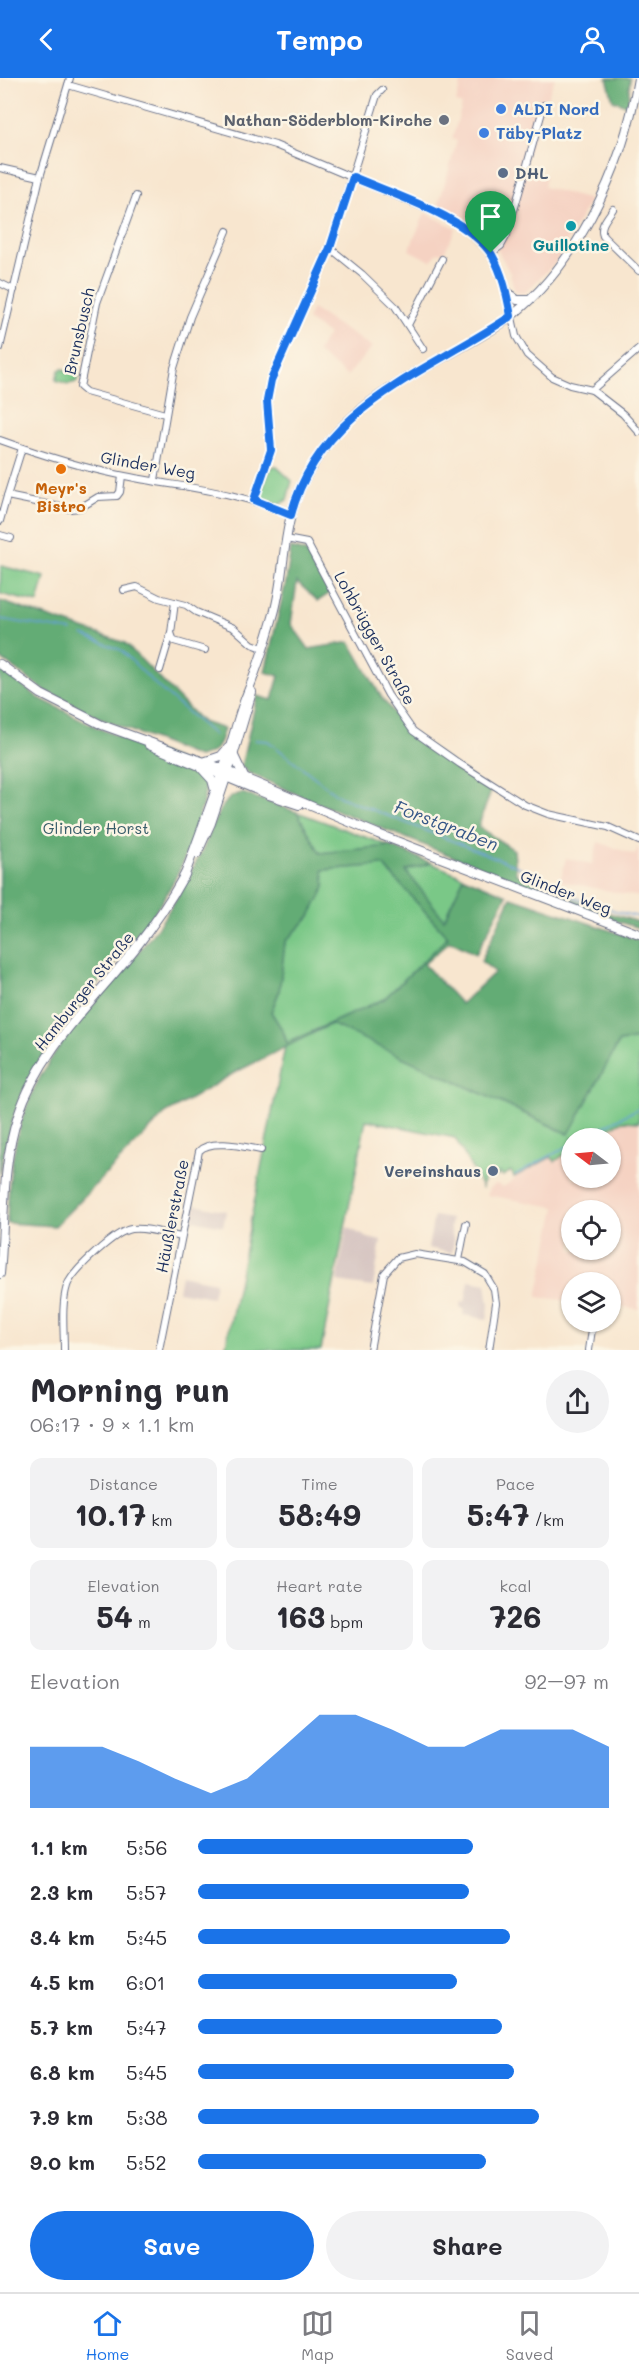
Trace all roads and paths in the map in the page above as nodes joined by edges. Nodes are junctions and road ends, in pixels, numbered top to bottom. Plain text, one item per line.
1 (638, 78) edge
2 (69, 81) edge
3 (382, 90) dead end
4 (544, 105) dead end
5 (0, 168) edge
6 (40, 177) junction
7 (353, 177) junction
8 (136, 196) dead end
9 (613, 209) dead end
10 (227, 231) dead end
11 (330, 248) junction
12 (491, 253) junction
13 (442, 259) dead end
14 (639, 271) edge
15 (0, 283) edge
16 (14, 290) junction
17 (507, 292) junction
18 (530, 300) junction
19 (511, 316) junction
20 (408, 325) junction
21 (0, 348) edge
22 (423, 349) dead end
23 (639, 350) edge
24 (592, 390) junction
25 (165, 414) junction
26 (639, 432) edge
27 (0, 440) edge
28 (22, 448) junction
29 (122, 476) junction
30 (155, 480) junction
31 (7, 496) junction
32 (254, 500) junction
33 (291, 515) junction
34 (0, 521) edge
35 (0, 535) edge
36 (11, 537) dead end
37 (286, 539) junction
38 (124, 590) dead end
39 (175, 602) junction
40 (171, 633) junction
41 (263, 648) junction
42 (205, 650) dead end
43 (0, 664) edge
44 (160, 670) dead end
45 (253, 683) junction
46 (232, 742) junction
47 (234, 754) junction
48 (201, 763) junction
49 (224, 773) junction
50 (243, 781) junction
51 (218, 793) junction
52 (639, 841) edge
53 (639, 934) edge
54 (261, 1150) dead end
55 (466, 1224) dead end
56 (459, 1232) dead end
57 (181, 1237) junction
58 (462, 1242) junction
59 (459, 1260) junction
60 (0, 1274) edge
61 (592, 1332) edge
62 (64, 1350) edge
63 (159, 1350) edge
64 (370, 1350) edge
65 (489, 1350) edge
66 (589, 1350) edge

1 - 18 main road, Hamburger Straße
2 - 6 street
2 - 7 street
3 - 7 street
4 - 12 street
5 - 6 street
6 - 16 street
7 - 11 street
7 - 12 street
8 - 25 street, Brunsbusch
9 - 14 street
10 - 25 street
11 - 20 street
11 - 32 street
12 - 17 street
13 - 20 street
15 - 16 street
16 - 21 street
17 - 18 main road
17 - 19 street
18 - 19 main road, Hamburger Straße
19 - 24 street
19 - 33 main road, Hamburger Straße
20 - 22 street
23 - 24 street
24 - 26 street
25 - 30 street
27 - 28 street, Glinder Weg
28 - 29 street, Glinder Weg
28 - 31 street
29 - 30 street, Glinder Weg
29 - 31 street
30 - 32 street, Glinder Weg
31 - 34 street
32 - 33 street, Glinder Weg
33 - 37 main road, Hamburger Straße
35 - 36 street
37 - 41 main road, Hamburger Straße
37 - 52 street, Lohbrügger Straße
38 - 39 street
39 - 40 street
39 - 41 street
40 - 42 street
40 - 44 street
41 - 45 main road, Hamburger Straße
43 - 48 main road, Glinder Weg
45 - 46 main road, Hamburger Straße
45 - 47 main road, Hamburger Straße
46 - 48 main road
46 - 49 main road, Hamburger Straße
47 - 49 main road, Hamburger Straße
47 - 50 main road
48 - 49 main road, Glinder Weg
48 - 51 main road
49 - 50 main road, Glinder Weg
49 - 51 main road, Hamburger Straße
50 - 51 main road
50 - 53 main road, Glinder Weg
51 - 60 main road, Hamburger Straße
54 - 57 street, Häußlerstraße
55 - 58 street
56 - 58 street
57 - 62 street
57 - 63 street, Häußlerstraße
58 - 59 street
59 - 64 street
59 - 65 street
61 - 66 street

